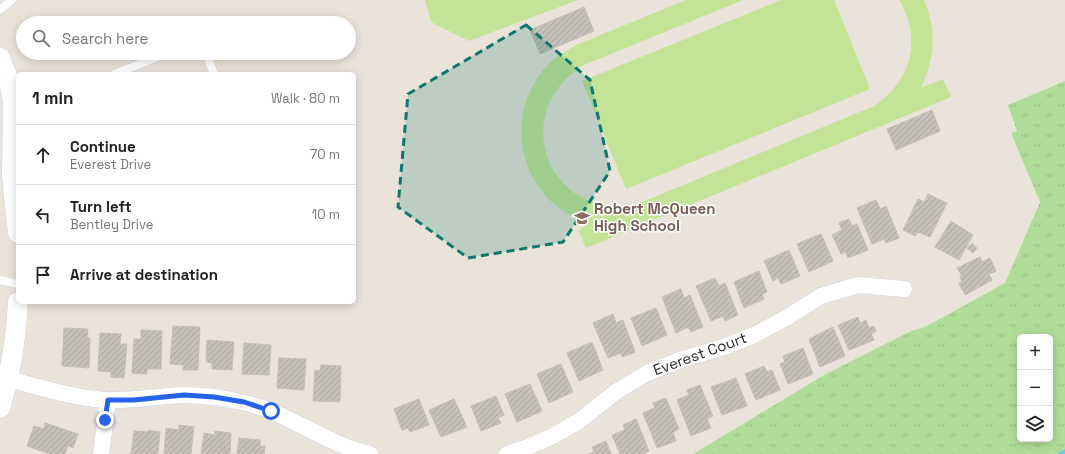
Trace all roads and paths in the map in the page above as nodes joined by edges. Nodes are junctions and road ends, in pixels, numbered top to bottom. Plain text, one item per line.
1 (12, 0) edge
2 (0, 10) edge
3 (0, 58) edge
4 (150, 60) edge
5 (209, 60) edge
6 (119, 72) edge
7 (213, 72) edge
8 (10, 132) edge
9 (16, 214) edge
10 (0, 280) edge
11 (16, 284) edge
12 (904, 289) dead end
13 (18, 304) edge
14 (8, 379) junction
15 (108, 400) junction
16 (0, 408) edge
17 (101, 454) edge
18 (370, 454) edge
19 (507, 454) edge

1 - 2 lane
3 - 8 street
4 - 6 lane
5 - 7 lane
8 - 9 street
10 - 11 lane
12 - 19 street, Everest Court
13 - 14 street
14 - 15 street
14 - 16 street
15 - 17 street
15 - 18 street

